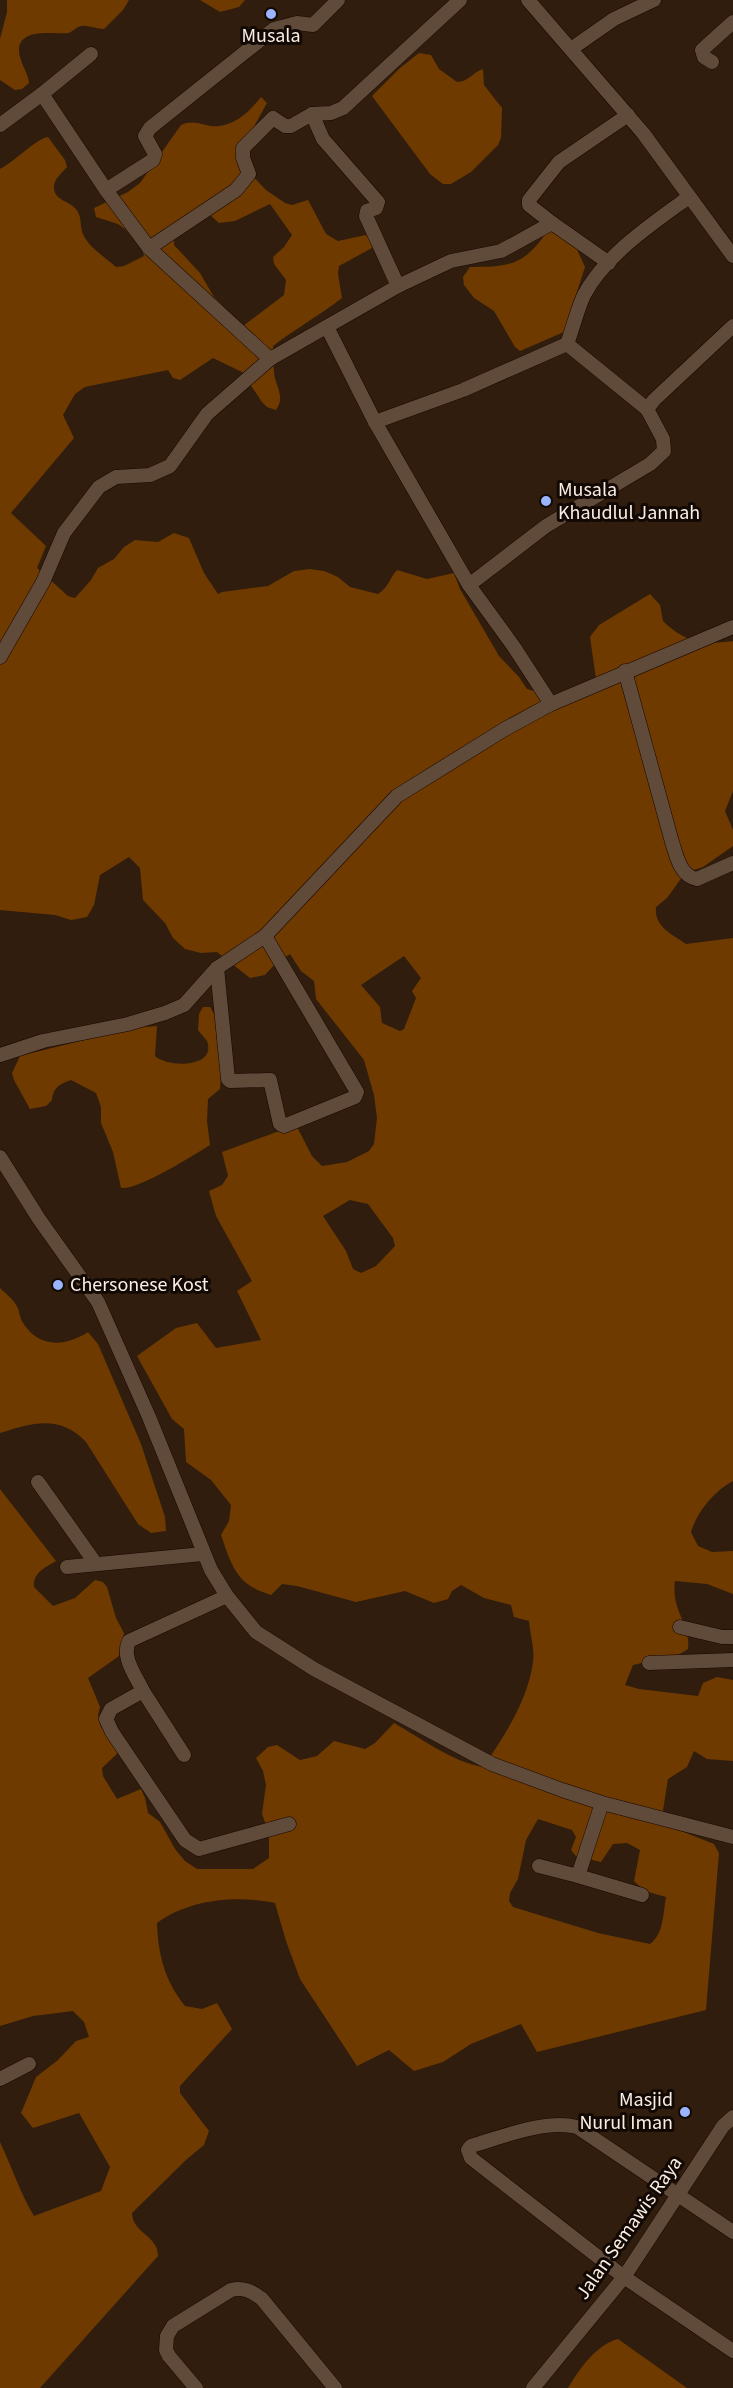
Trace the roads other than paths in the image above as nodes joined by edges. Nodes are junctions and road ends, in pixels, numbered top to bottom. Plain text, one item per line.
1 (338, 0) edge
2 (460, 0) edge
3 (528, 0) edge
4 (654, 0) edge
5 (733, 22) edge
6 (570, 49) junction
7 (92, 54) dead end
8 (712, 63) dead end
9 (42, 94) junction
10 (312, 114) junction
11 (627, 115) junction
12 (0, 125) edge
13 (106, 190) junction
14 (689, 197) junction
15 (552, 223) junction
16 (149, 248) junction
17 (733, 256) edge
18 (609, 263) junction
19 (398, 286) junction
20 (733, 326) edge
21 (327, 327) junction
22 (567, 344) junction
23 (270, 359) junction
24 (647, 409) junction
25 (375, 422) junction
26 (469, 585) junction
27 (733, 627) edge
28 (0, 657) edge
29 (625, 671) junction
30 (551, 704) junction
31 (733, 863) edge
32 (265, 936) junction
33 (217, 968) junction
34 (0, 1055) edge
35 (0, 1157) edge
36 (38, 1482) dead end
37 (203, 1554) junction
38 (96, 1564) junction
39 (67, 1567) dead end
40 (227, 1596) junction
41 (680, 1627) dead end
42 (728, 1637) edge
43 (727, 1660) edge
44 (650, 1663) dead end
45 (143, 1691) junction
46 (184, 1755) dead end
47 (602, 1803) junction
48 (290, 1824) dead end
49 (733, 1837) edge
50 (539, 1866) dead end
51 (578, 1876) junction
52 (642, 1895) dead end
53 (29, 2064) dead end
54 (0, 2079) edge
55 (733, 2117) edge
56 (678, 2194) junction
57 (733, 2232) edge
58 (624, 2277) junction
59 (733, 2351) edge
60 (195, 2388) edge
61 (335, 2388) edge
62 (533, 2388) edge

1 - 13 street
2 - 10 street
3 - 6 street
4 - 6 street
5 - 8 street
6 - 11 street
7 - 9 street
9 - 12 street
9 - 13 street
10 - 16 street
10 - 19 street
11 - 14 street
11 - 15 street
13 - 16 street
14 - 17 street
14 - 18 street
15 - 18 street
15 - 19 street
16 - 23 street
18 - 22 street
19 - 21 street
20 - 24 street
21 - 23 street
21 - 25 street
22 - 24 street
22 - 25 street
23 - 28 street
24 - 26 street
25 - 26 street
26 - 30 street
27 - 29 street
29 - 30 street
29 - 31 street
30 - 32 street
32 - 33 street
32 - 33 street
33 - 34 street
35 - 37 street
36 - 38 street
37 - 38 street
37 - 40 street
38 - 39 street
40 - 45 street
40 - 47 street
41 - 42 street
42 - 43 street
43 - 44 street
45 - 46 street
45 - 48 street
47 - 49 street
47 - 51 street
50 - 51 street
51 - 52 street
53 - 54 street
55 - 56 street, Jalan Semawis Raya
56 - 57 street
56 - 58 street, Jalan Semawis Raya
56 - 58 street
58 - 59 street
58 - 62 street, Jalan Semawis Raya
60 - 61 street

